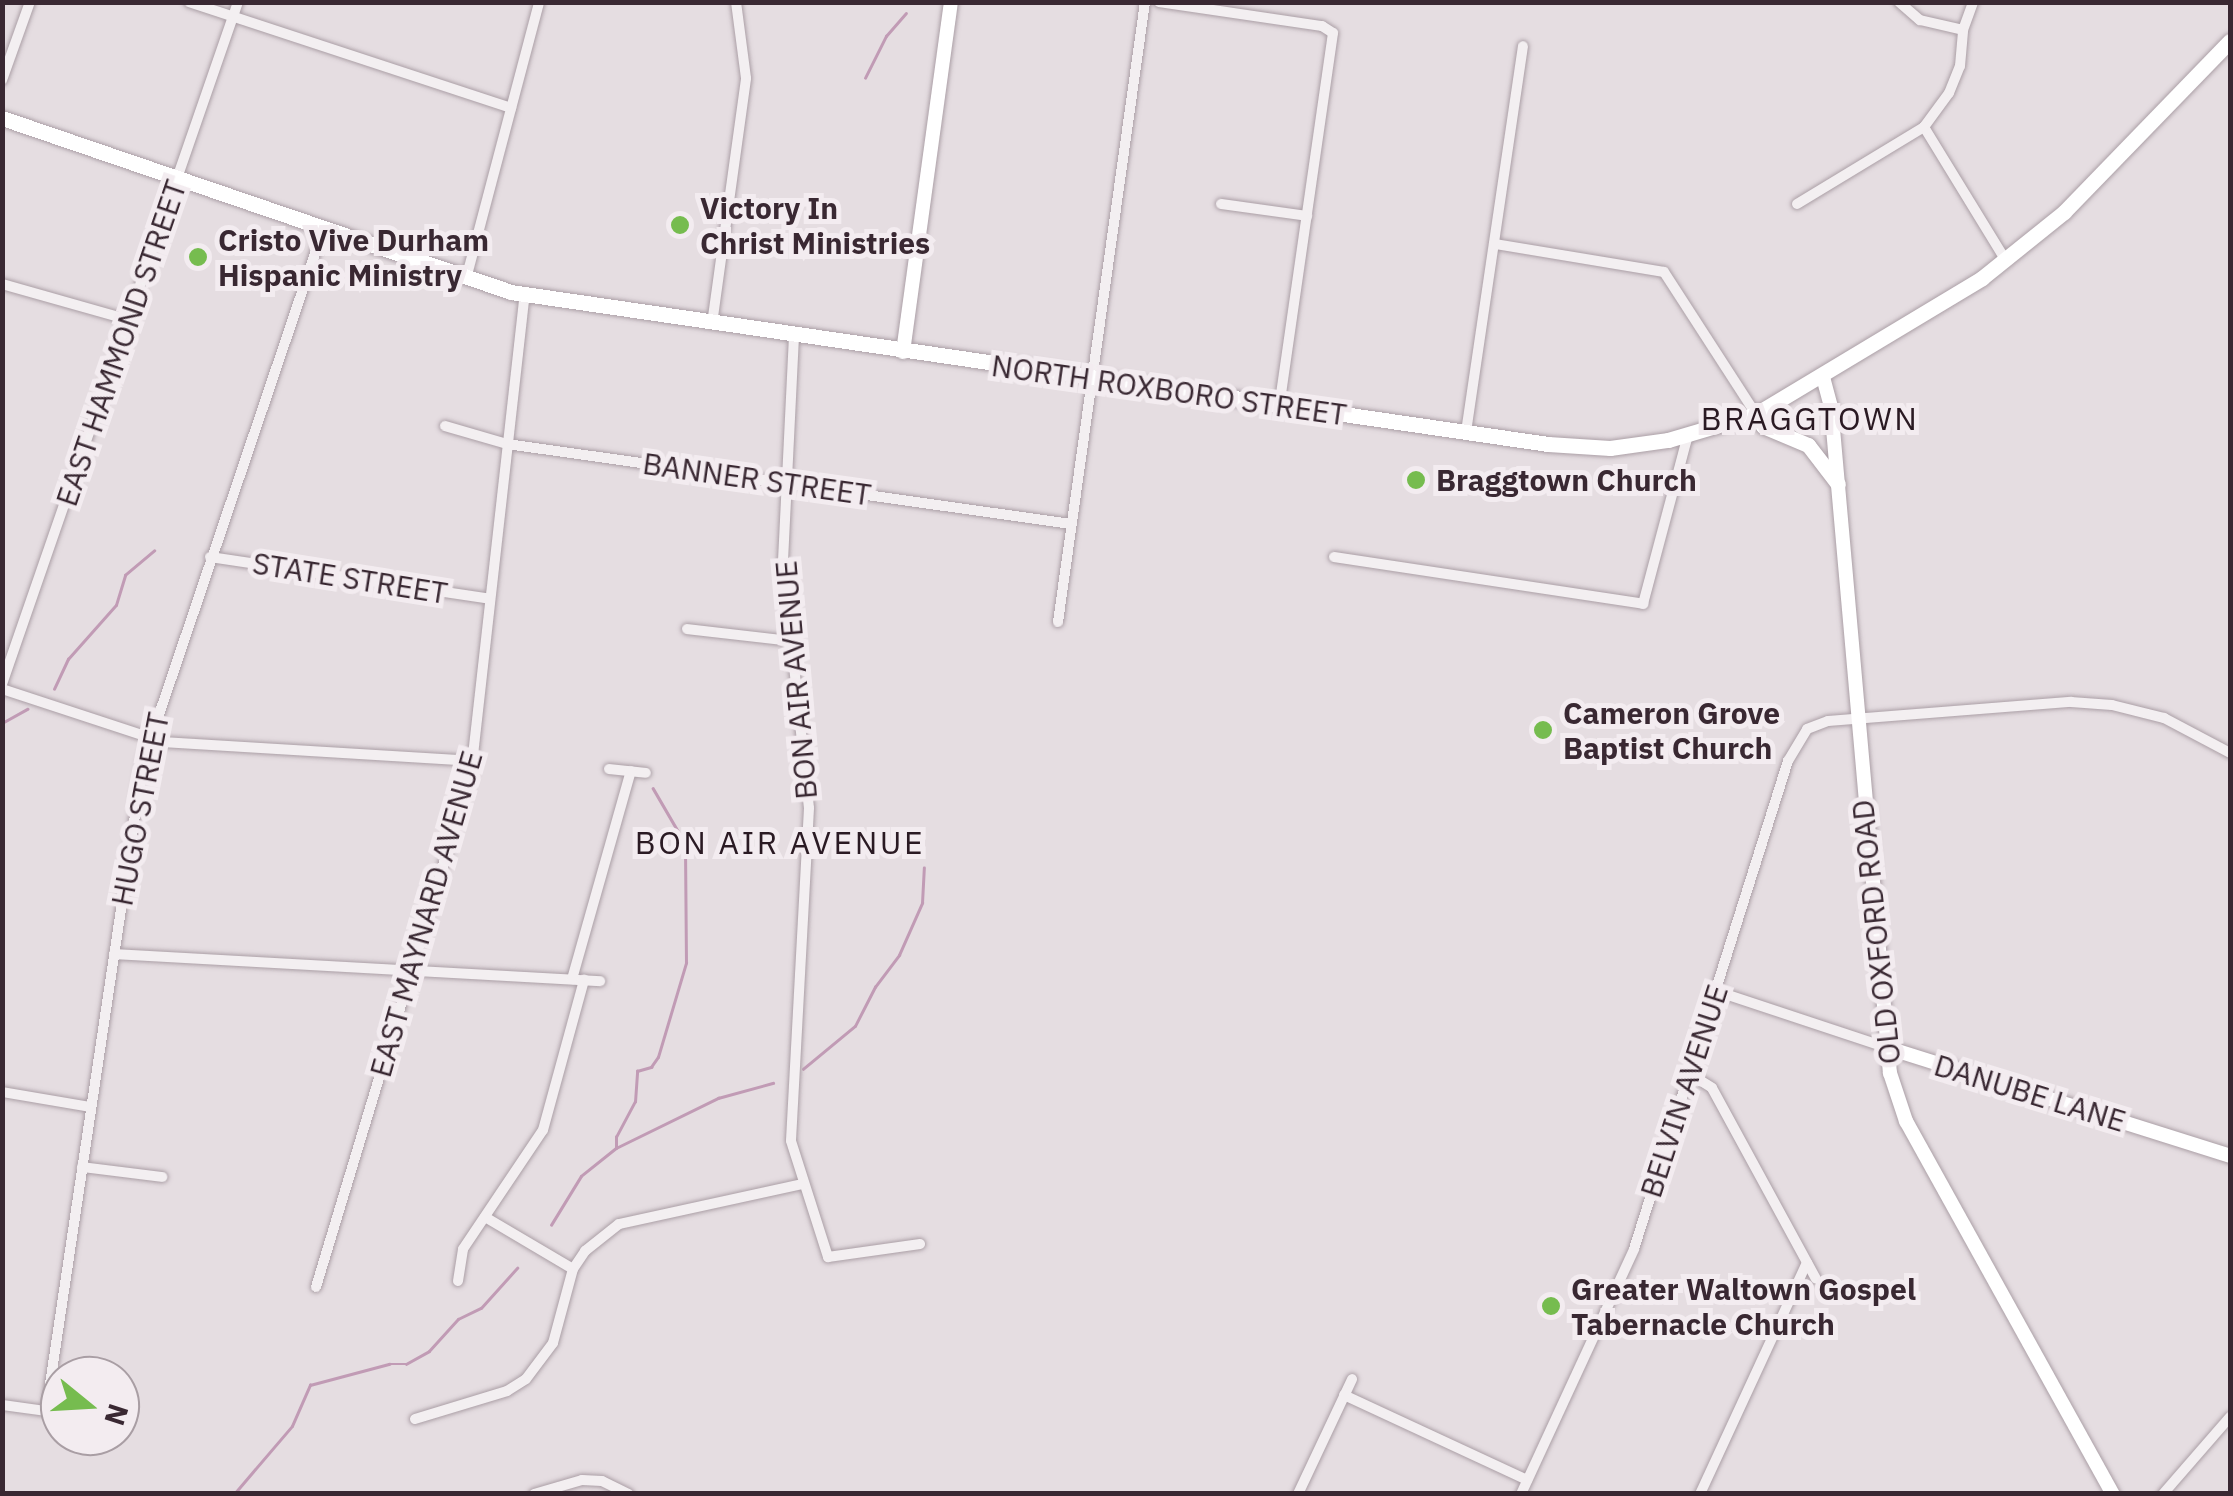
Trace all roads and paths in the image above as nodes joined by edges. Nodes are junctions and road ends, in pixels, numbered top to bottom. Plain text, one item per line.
1 (30, 2) edge
2 (189, 2) edge
3 (238, 2) edge
4 (539, 2) edge
5 (736, 2) edge
6 (950, 2) edge
7 (1144, 2) edge
8 (1159, 2) edge
9 (1899, 2) edge
10 (1974, 2) edge
11 (233, 18) junction
12 (1963, 30) junction
13 (2230, 41) edge
14 (1523, 46) dead end
15 (2, 80) edge
16 (511, 108) junction
17 (2, 118) edge
18 (1924, 127) junction
19 (178, 179) junction
20 (1221, 204) dead end
21 (1798, 204) dead end
22 (1306, 216) junction
23 (322, 230) junction
24 (1495, 244) junction
25 (2006, 261) junction
26 (466, 279) junction
27 (2, 284) edge
28 (525, 296) junction
29 (129, 320) junction
30 (712, 324) junction
31 (794, 336) junction
32 (903, 352) junction
33 (1090, 378) junction
34 (1823, 378) junction
35 (1280, 406) junction
36 (1756, 414) junction
37 (445, 426) dead end
38 (1466, 432) junction
39 (1688, 434) junction
40 (507, 444) junction
41 (787, 483) junction
42 (1838, 484) junction
43 (1071, 524) junction
44 (210, 557) junction
45 (1334, 557) dead end
46 (490, 599) junction
47 (1058, 622) dead end
48 (687, 629) dead end
49 (791, 641) junction
50 (2, 687) edge
51 (1856, 718) junction
52 (148, 739) junction
53 (2230, 753) edge
54 (473, 762) junction
55 (609, 769) dead end
56 (630, 772) junction
57 (646, 773) dead end
58 (114, 954) junction
59 (413, 968) junction
60 (578, 980) junction
61 (600, 981) dead end
62 (1716, 991) junction
63 (1885, 1047) junction
64 (1690, 1074) junction
65 (2, 1092) edge
66 (91, 1107) junction
67 (2230, 1156) edge
68 (82, 1168) junction
69 (162, 1177) dead end
70 (803, 1184) junction
71 (485, 1217) junction
72 (920, 1244) dead end
73 (1807, 1262) junction
74 (573, 1269) junction
75 (1816, 1278) dead end
76 (458, 1281) dead end
77 (316, 1287) dead end
78 (1352, 1380) dead end
79 (1344, 1396) junction
80 (2, 1405) edge
81 (2230, 1417) edge
82 (415, 1419) dead end
83 (1528, 1480) junction
84 (534, 1494) edge
85 (629, 1494) edge
86 (1298, 1494) edge
87 (1521, 1494) edge
88 (1700, 1494) edge
89 (2112, 1494) edge
90 (2162, 1494) edge

1 - 15 street
2 - 11 street
3 - 11 street, EAST HAMMOND STREET
4 - 16 street
5 - 30 street
6 - 32 street
7 - 33 street
8 - 22 street
9 - 12 street
10 - 12 street
11 - 16 street
11 - 19 street, EAST HAMMOND STREET
12 - 18 street
13 - 25 main road, NORTH ROXBORO STREET
14 - 24 street
16 - 26 street
17 - 19 main road, NORTH ROXBORO STREET
18 - 21 street
18 - 25 street
19 - 23 main road, NORTH ROXBORO STREET
19 - 29 street, EAST HAMMOND STREET
20 - 22 street
22 - 35 street
23 - 26 main road, NORTH ROXBORO STREET
23 - 44 street, HUGO STREET
24 - 36 street
24 - 38 street
25 - 34 main road, NORTH ROXBORO STREET
26 - 28 main road, NORTH ROXBORO STREET
27 - 29 street
28 - 30 main road, NORTH ROXBORO STREET
28 - 40 street, EAST MAYNARD AVENUE
29 - 50 street, EAST HAMMOND STREET
30 - 31 main road, NORTH ROXBORO STREET
31 - 32 main road, NORTH ROXBORO STREET
31 - 41 street, BON AIR AVENUE
32 - 33 main road, NORTH ROXBORO STREET
33 - 35 main road, NORTH ROXBORO STREET
33 - 43 street
34 - 36 main road, NORTH ROXBORO STREET
34 - 42 street, OLD OXFORD ROAD
35 - 38 main road, NORTH ROXBORO STREET
36 - 39 main road, NORTH ROXBORO STREET
36 - 42 main road
37 - 40 street, BANNER STREET
38 - 39 main road, NORTH ROXBORO STREET
39 - 45 street
40 - 41 street, BANNER STREET
40 - 46 street, EAST MAYNARD AVENUE
41 - 43 street, BANNER STREET
41 - 49 street, BON AIR AVENUE
42 - 51 street, OLD OXFORD ROAD
43 - 47 street
44 - 46 street, STATE STREET
44 - 52 street, HUGO STREET
46 - 54 street, EAST MAYNARD AVENUE
48 - 49 street
49 - 70 street, BON AIR AVENUE
50 - 52 street
51 - 53 street, BELVIN AVENUE
51 - 62 street, BELVIN AVENUE
51 - 63 street, OLD OXFORD ROAD
52 - 54 street
52 - 58 street, HUGO STREET
54 - 59 street, EAST MAYNARD AVENUE
55 - 56 street
56 - 57 street
56 - 60 street
58 - 59 street
58 - 66 street, HUGO STREET
59 - 60 street
59 - 77 street, EAST MAYNARD AVENUE
60 - 61 street
60 - 71 street
62 - 63 street, DANUBE LANE
62 - 64 street, BELVIN AVENUE
63 - 67 street, DANUBE LANE
63 - 89 street, OLD OXFORD ROAD
64 - 73 street
64 - 83 street, BELVIN AVENUE
65 - 66 street
66 - 68 street, HUGO STREET
68 - 69 street
68 - 80 street, HUGO STREET
70 - 72 street, BON AIR AVENUE
70 - 74 street
71 - 74 street
71 - 76 street
73 - 75 street
73 - 88 street
74 - 82 street
78 - 79 street
79 - 83 street
79 - 86 street
81 - 90 street
83 - 87 street, BELVIN AVENUE
84 - 85 street

